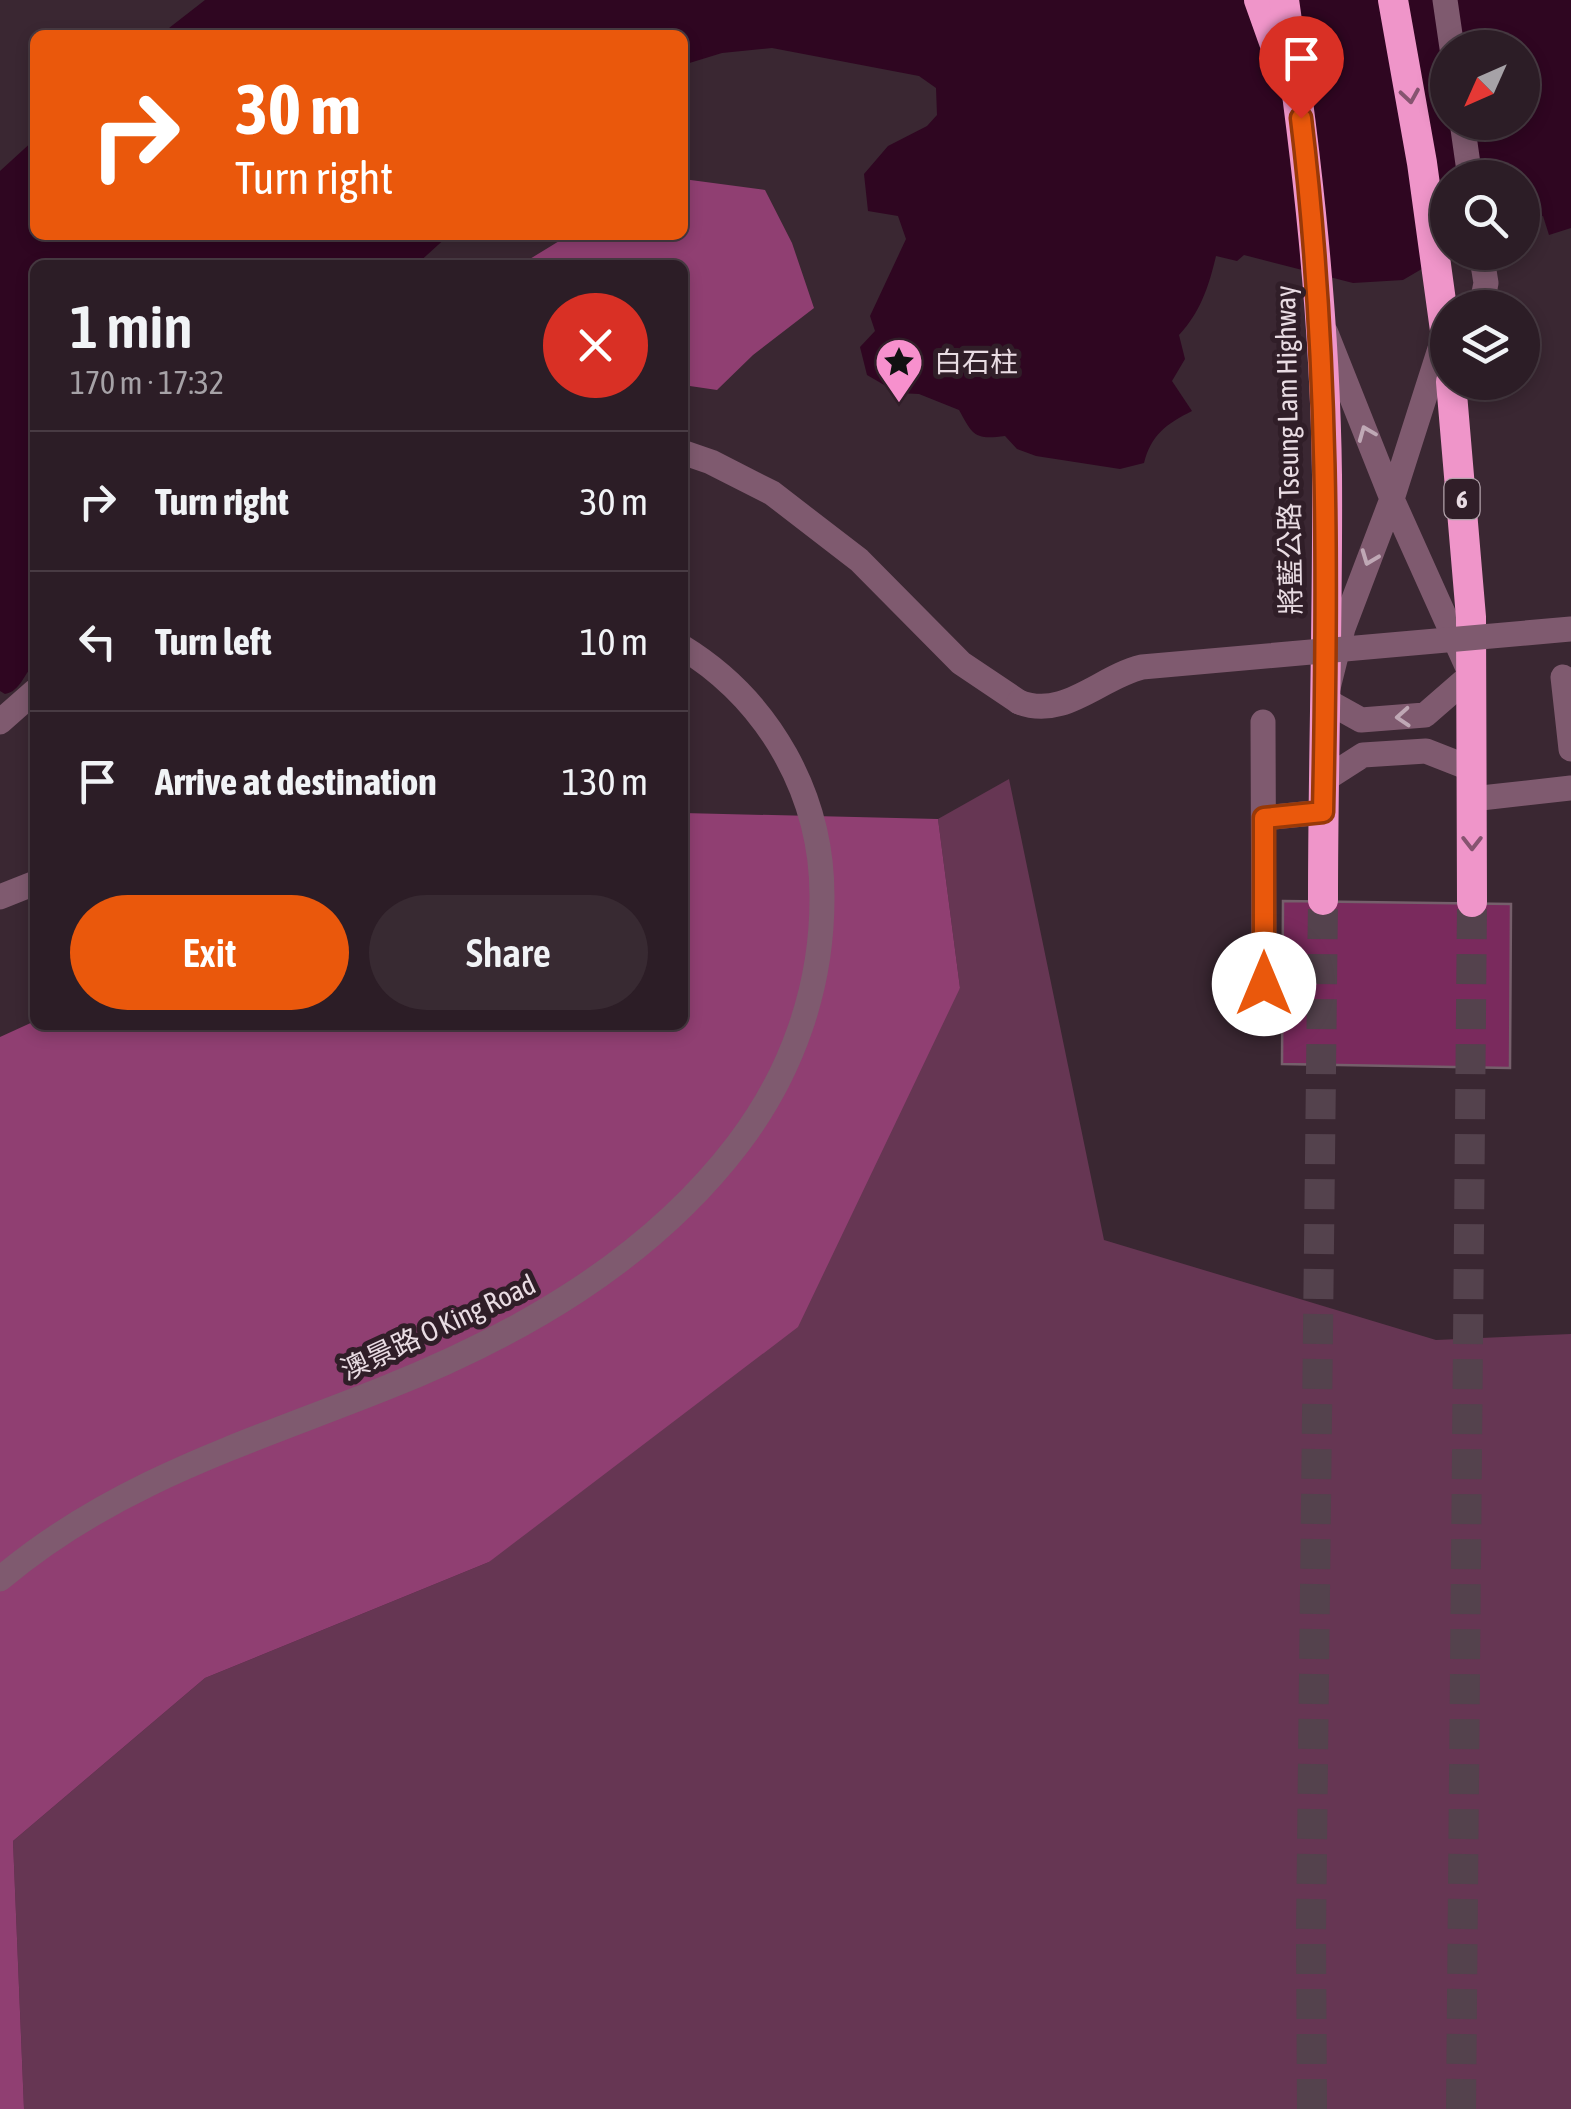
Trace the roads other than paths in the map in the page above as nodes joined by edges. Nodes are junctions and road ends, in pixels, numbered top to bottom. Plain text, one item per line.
1 (1259, 0) edge
2 (1284, 0) edge
3 (1393, 0) edge
4 (1444, 0) edge
5 (1449, 30) edge
6 (1301, 118) junction
7 (1439, 290) edge
8 (1320, 318) junction
9 (1430, 390) edge
10 (1453, 400) edge
11 (1465, 400) edge
12 (1457, 442) junction
13 (688, 454) edge
14 (1392, 500) junction
15 (1458, 618) junction
16 (1334, 628) junction
17 (1571, 629) edge
18 (688, 651) edge
19 (1471, 675) junction
20 (1563, 677) dead end
21 (30, 695) edge
22 (1324, 700) junction
23 (0, 722) edge
24 (1263, 722) dead end
25 (1571, 750) edge
26 (1324, 780) junction
27 (1472, 784) junction
28 (1571, 788) edge
29 (1323, 812) junction
30 (1264, 818) junction
31 (30, 885) edge
32 (0, 897) edge
33 (1323, 900) tunnel mouth
34 (1472, 902) tunnel mouth
35 (1264, 984) dead end
36 (0, 1579) edge

1 - 6 highway
2 - 6 highway, 將藍公路 Tseung Lam Highway
3 -> 7 highway
4 - 5 street
6 - 8 highway, 將藍公路 Tseung Lam Highway
14 -> 8 street
8 - 16 highway, 將藍公路 Tseung Lam Highway
9 - 14 street
10 - 12 highway, 6
11 - 12 street
12 - 15 highway, 6
13 - 17 street, bridge
14 - 15 street
14 -> 16 street
15 - 19 highway, 6
16 - 22 highway, 將藍公路 Tseung Lam Highway
18 - 36 street, 澳景路 O King Road
19 -> 22 street
19 - 27 highway, 6
20 - 25 street
21 - 23 street
22 - 26 highway, 將藍公路 Tseung Lam Highway
24 - 30 street
26 - 27 street
26 - 29 highway, 將藍公路 Tseung Lam Highway
27 - 28 street
27 -> 34 highway, 6
29 - 30 street
29 - 33 highway, 將藍公路 Tseung Lam Highway
30 - 35 street
31 - 32 street

